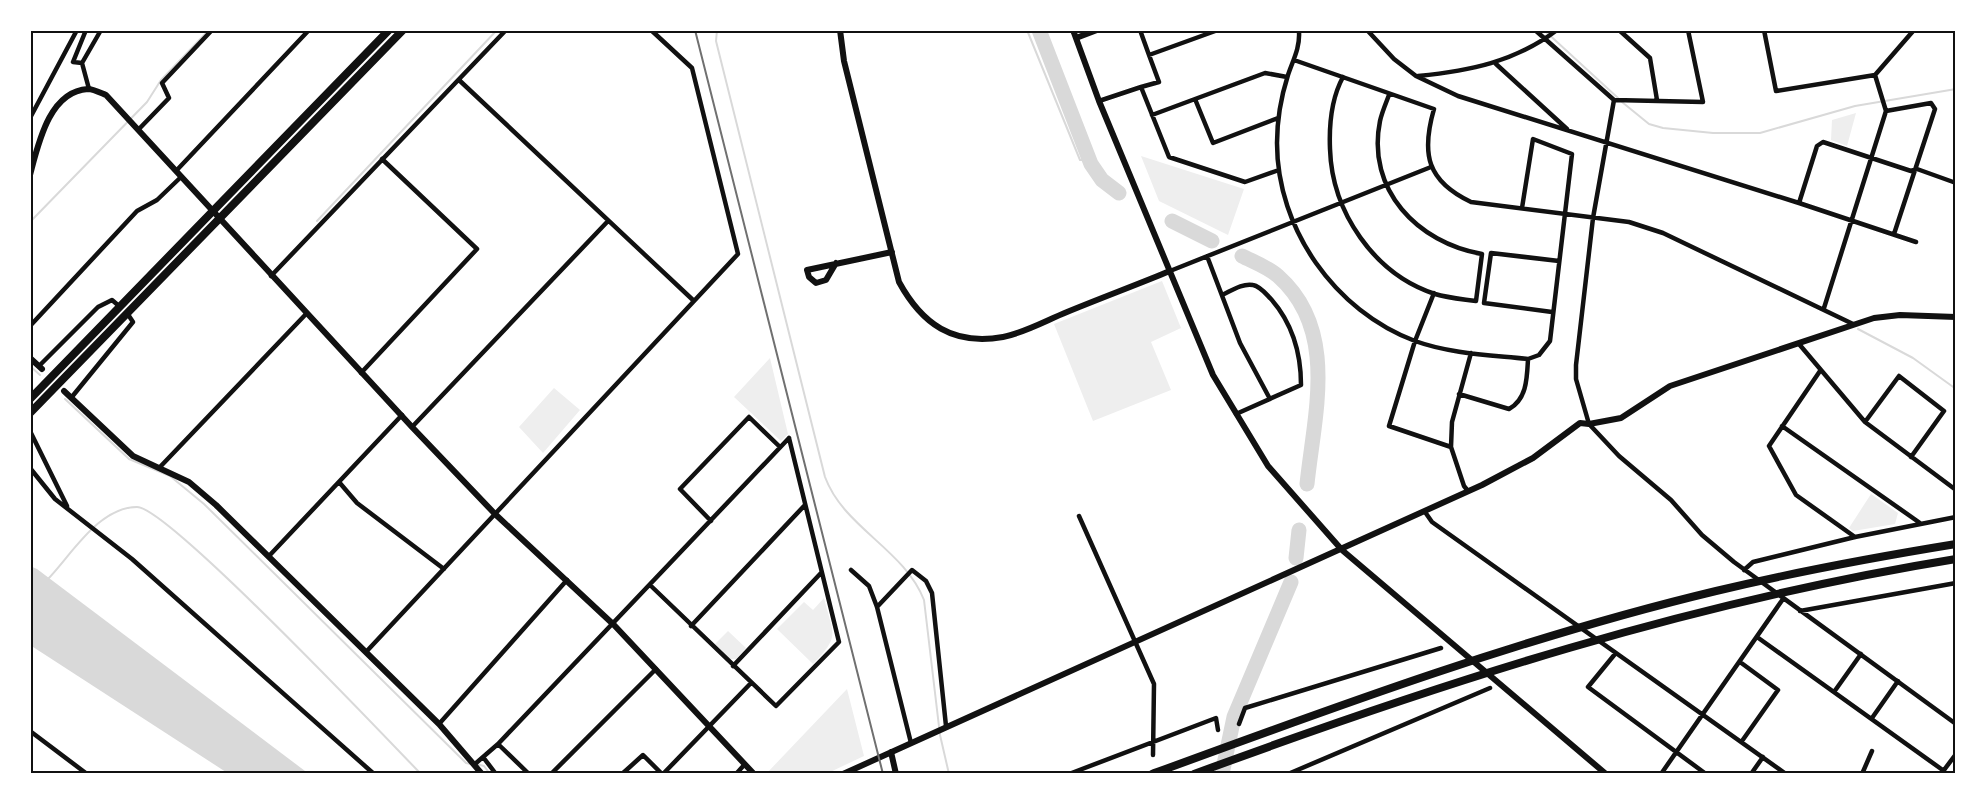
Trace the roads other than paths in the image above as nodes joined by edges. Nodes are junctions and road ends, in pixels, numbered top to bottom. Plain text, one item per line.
1 (77, 30) edge
2 (86, 30) edge
3 (101, 30) edge
4 (212, 30) edge
5 (309, 30) edge
6 (389, 30) edge
7 (403, 30) edge
8 (506, 30) edge
9 (651, 30) edge
10 (840, 30) edge
11 (1073, 30) edge
12 (1097, 30) edge
13 (1140, 30) edge
14 (1218, 30) edge
15 (1367, 30) edge
16 (1535, 30) edge
17 (1557, 30) edge
18 (1619, 30) edge
19 (1631, 30) edge
20 (1688, 30) edge
21 (1764, 30) edge
22 (1914, 30) edge
23 (1301, 31) edge
24 (1626, 36) junction
25 (1076, 38) junction
26 (1545, 39) junction
27 (1149, 55) junction
28 (1294, 60) junction
29 (82, 63) junction
30 (1496, 64) junction
31 (1875, 75) junction
32 (1416, 76) junction
33 (1287, 77) junction
34 (1343, 78) junction
35 (459, 80) junction
36 (1141, 87) junction
37 (88, 89) junction
38 (1389, 95) junction
39 (1195, 99) junction
40 (1614, 100) junction
41 (1657, 100) junction
42 (1099, 102) junction
43 (1886, 111) junction
44 (1152, 115) junction
45 (30, 118) edge
46 (1278, 118) junction
47 (139, 129) junction
48 (1569, 130) junction
49 (1605, 142) junction
50 (1870, 158) junction
51 (382, 159) junction
52 (1431, 167) junction
53 (1917, 169) junction
54 (1279, 170) junction
55 (176, 171) junction
56 (30, 175) edge
57 (182, 177) junction
58 (1956, 183) edge
59 (1386, 184) junction
60 (1340, 202) junction
61 (1799, 203) junction
62 (1522, 208) junction
63 (212, 211) junction
64 (1564, 214) junction
65 (1593, 218) junction
66 (218, 219) junction
67 (1849, 220) junction
68 (608, 221) junction
69 (1293, 221) junction
70 (1894, 234) junction
71 (1916, 242) dead end
72 (891, 252) junction
73 (1207, 256) junction
74 (1558, 261) junction
75 (836, 263) junction
76 (1170, 271) junction
77 (271, 276) junction
78 (1434, 293) junction
79 (1222, 295) junction
80 (694, 301) junction
81 (119, 306) junction
82 (1824, 308) junction
83 (1552, 312) junction
84 (127, 313) junction
85 (306, 314) junction
86 (1956, 317) edge
87 (1853, 324) junction
88 (30, 326) edge
89 (1415, 341) junction
90 (1799, 344) junction
91 (1471, 353) junction
92 (30, 358) edge
93 (1528, 359) junction
94 (40, 368) joint
95 (1820, 371) junction
96 (361, 373) junction
97 (64, 391) dead end
98 (1459, 394) junction
99 (71, 398) junction
100 (30, 399) edge
101 (1270, 399) junction
102 (30, 413) edge
103 (1236, 414) junction
104 (402, 415) junction
105 (1865, 422) junction
106 (1589, 424) junction
107 (1782, 426) junction
108 (412, 427) junction
109 (30, 431) edge
110 (780, 447) junction
111 (1451, 447) junction
112 (1911, 457) junction
113 (160, 467) junction
114 (30, 468) edge
115 (339, 482) junction
116 (1956, 490) edge
117 (1468, 491) junction
118 (804, 506) junction
119 (68, 509) junction
120 (1425, 512) junction
121 (495, 514) junction
122 (1079, 516) dead end
123 (1956, 518) edge
124 (711, 520) junction
125 (1920, 523) junction
126 (1855, 537) junction
127 (1956, 544) edge
128 (1342, 550) junction
129 (268, 556) junction
130 (1956, 559) edge
131 (444, 569) junction
132 (851, 570) dead end
133 (1744, 570) junction
134 (821, 573) junction
135 (567, 580) junction
136 (1956, 583) edge
137 (650, 585) junction
138 (1783, 599) junction
139 (877, 607) junction
140 (1800, 611) junction
141 (614, 625) junction
142 (691, 626) junction
143 (1757, 637) junction
144 (1135, 640) junction
145 (1441, 648) dead end
146 (366, 652) junction
147 (1615, 654) junction
148 (1861, 654) junction
149 (1740, 662) junction
150 (733, 666) junction
151 (656, 669) junction
152 (1898, 681) junction
153 (751, 683) junction
154 (1490, 688) dead end
155 (1834, 692) junction
156 (1703, 714) junction
157 (1872, 718) junction
158 (439, 724) junction
159 (1239, 724) dead end
160 (1956, 724) edge
161 (708, 725) junction
162 (946, 726) junction
163 (1218, 730) dead end
164 (30, 731) edge
165 (1154, 740) junction
166 (1742, 741) junction
167 (911, 743) junction
168 (498, 744) junction
169 (1872, 751) dead end
170 (1676, 752) junction
171 (891, 753) junction
172 (1956, 754) edge
173 (1153, 755) dead end
174 (483, 757) junction
175 (1763, 757) junction
176 (475, 764) junction
177 (745, 764) junction
178 (1942, 772) edge
179 (87, 774) edge
180 (374, 774) edge
181 (482, 774) edge
182 (496, 774) edge
183 (529, 774) edge
184 (551, 774) edge
185 (622, 774) edge
186 (662, 774) edge
187 (736, 774) edge
188 (754, 774) edge
189 (843, 774) edge
190 (896, 774) edge
191 (1069, 774) edge
192 (1152, 774) edge
193 (1194, 774) edge
194 (1288, 774) edge
195 (1606, 774) edge
196 (1661, 774) edge
197 (1706, 774) edge
198 (1751, 774) edge
199 (1786, 774) edge
200 (1863, 774) edge

1 - 45 street
2 - 29 street
3 - 29 street
4 - 47 street
5 - 55 street
6 - 63 main road
7 - 66 main road
8 - 35 street
9 - 80 street
10 - 72 street
11 - 25 street
12 - 25 street
13 - 27 street
14 - 27 street
15 - 32 street
16 - 26 street
17 - 26 street
18 - 24 street
19 - 24 street
20 - 41 street
21 - 31 street
22 - 31 street
23 - 28 street
24 - 41 street
25 - 42 street
26 - 30 street
26 - 40 street
27 - 36 street
28 - 33 street
28 - 34 street
29 - 37 street
30 - 32 street
30 - 48 street
31 - 43 street
32 - 48 street
33 - 39 street
33 - 46 street
34 - 38 street
34 - 60 street
35 - 51 street
35 - 68 street
36 - 42 street
36 - 44 street
37 - 47 street
37 - 56 street
38 - 52 street
38 - 59 street
39 - 44 street
39 - 46 street
40 - 41 street
40 - 49 street
42 - 76 street
43 - 50 street
43 - 53 street
44 - 54 street
46 - 54 street
47 - 55 street
48 - 49 street
49 - 61 street
49 - 65 street
50 - 53 street
50 - 61 street
50 - 67 street
51 - 77 street
51 - 96 street
52 - 59 street
52 - 62 street
53 - 58 street
53 - 70 street
54 - 69 street
55 - 57 street
57 - 63 street
57 - 88 street
59 - 60 street
59 - 78 street
60 - 69 street
60 - 78 street
61 - 67 street
62 - 64 street
62 - 64 street
63 - 66 street
63 - 81 main road
64 - 65 street
64 - 74 street
65 - 82 street
65 - 106 street
66 - 77 street
66 - 84 main road
67 - 70 street
67 - 82 street
68 - 80 street
68 - 108 street
69 - 73 street
69 - 89 street
70 - 71 street
72 - 75 street
72 - 76 street
73 - 76 street
73 - 79 street
74 - 83 street
74 - 83 street
75 - 75 street
76 - 103 street
77 - 85 street
78 - 89 street
79 - 101 street
79 - 101 street
80 - 121 street
81 - 94 street
81 - 100 main road
82 - 87 street
83 - 93 street
84 - 99 street
84 - 102 main road
85 - 96 street
85 - 113 street
86 - 87 street
87 - 90 street
89 - 91 street
89 - 111 street
90 - 95 street
90 - 106 street
91 - 93 street
91 - 98 street
92 - 94 street
93 - 98 street
95 - 105 street
95 - 107 street
96 - 104 street
97 - 99 street
98 - 111 street
99 - 113 street
101 - 103 street
103 - 128 street
104 - 108 street
104 - 115 street
105 - 112 street
105 - 112 street
106 - 117 street
106 - 133 street
107 - 125 street
107 - 126 street
108 - 121 street
109 - 119 street
110 - 118 street
110 - 124 street
110 - 124 street
111 - 117 street
112 - 116 street
113 - 129 street
114 - 119 street
115 - 129 street
115 - 131 street
117 - 120 street
118 - 134 street
118 - 142 street
119 - 180 street
120 - 128 street
120 - 147 street
121 - 131 street
121 - 135 street
122 - 144 street
123 - 125 street
124 - 137 street
125 - 126 street
126 - 133 street
127 - 192 highway
128 - 144 street
128 - 195 street
129 - 146 street
130 - 193 highway
131 - 146 street
132 - 139 street
133 - 138 street
134 - 150 street
134 - 153 street
135 - 141 street
135 - 158 street
136 - 140 street
137 - 141 street
137 - 142 street
138 - 140 street
138 - 143 street
139 - 162 street
139 - 167 street
140 - 148 street
141 - 151 street
141 - 168 street
142 - 150 street
143 - 149 street
143 - 155 street
144 - 162 street
144 - 165 street
145 - 159 street
146 - 158 street
147 - 156 street
147 - 170 street
148 - 152 street
148 - 155 street
149 - 156 street
149 - 166 street
150 - 153 street
151 - 161 street
151 - 184 street
152 - 157 street
152 - 160 street
153 - 161 street
154 - 194 street
155 - 157 street
156 - 166 street
156 - 170 street
157 - 178 street
158 - 176 street
161 - 177 street
161 - 186 street
162 - 167 street
163 - 165 street
164 - 179 street
165 - 173 street
165 - 191 street
166 - 175 street
167 - 171 street
168 - 174 street
168 - 183 street
169 - 200 street
170 - 196 street
170 - 197 street
171 - 189 street
171 - 190 street
172 - 178 street
174 - 176 street
174 - 182 street
175 - 198 street
175 - 199 street
176 - 181 street
177 - 187 street
177 - 188 street
185 - 186 street

